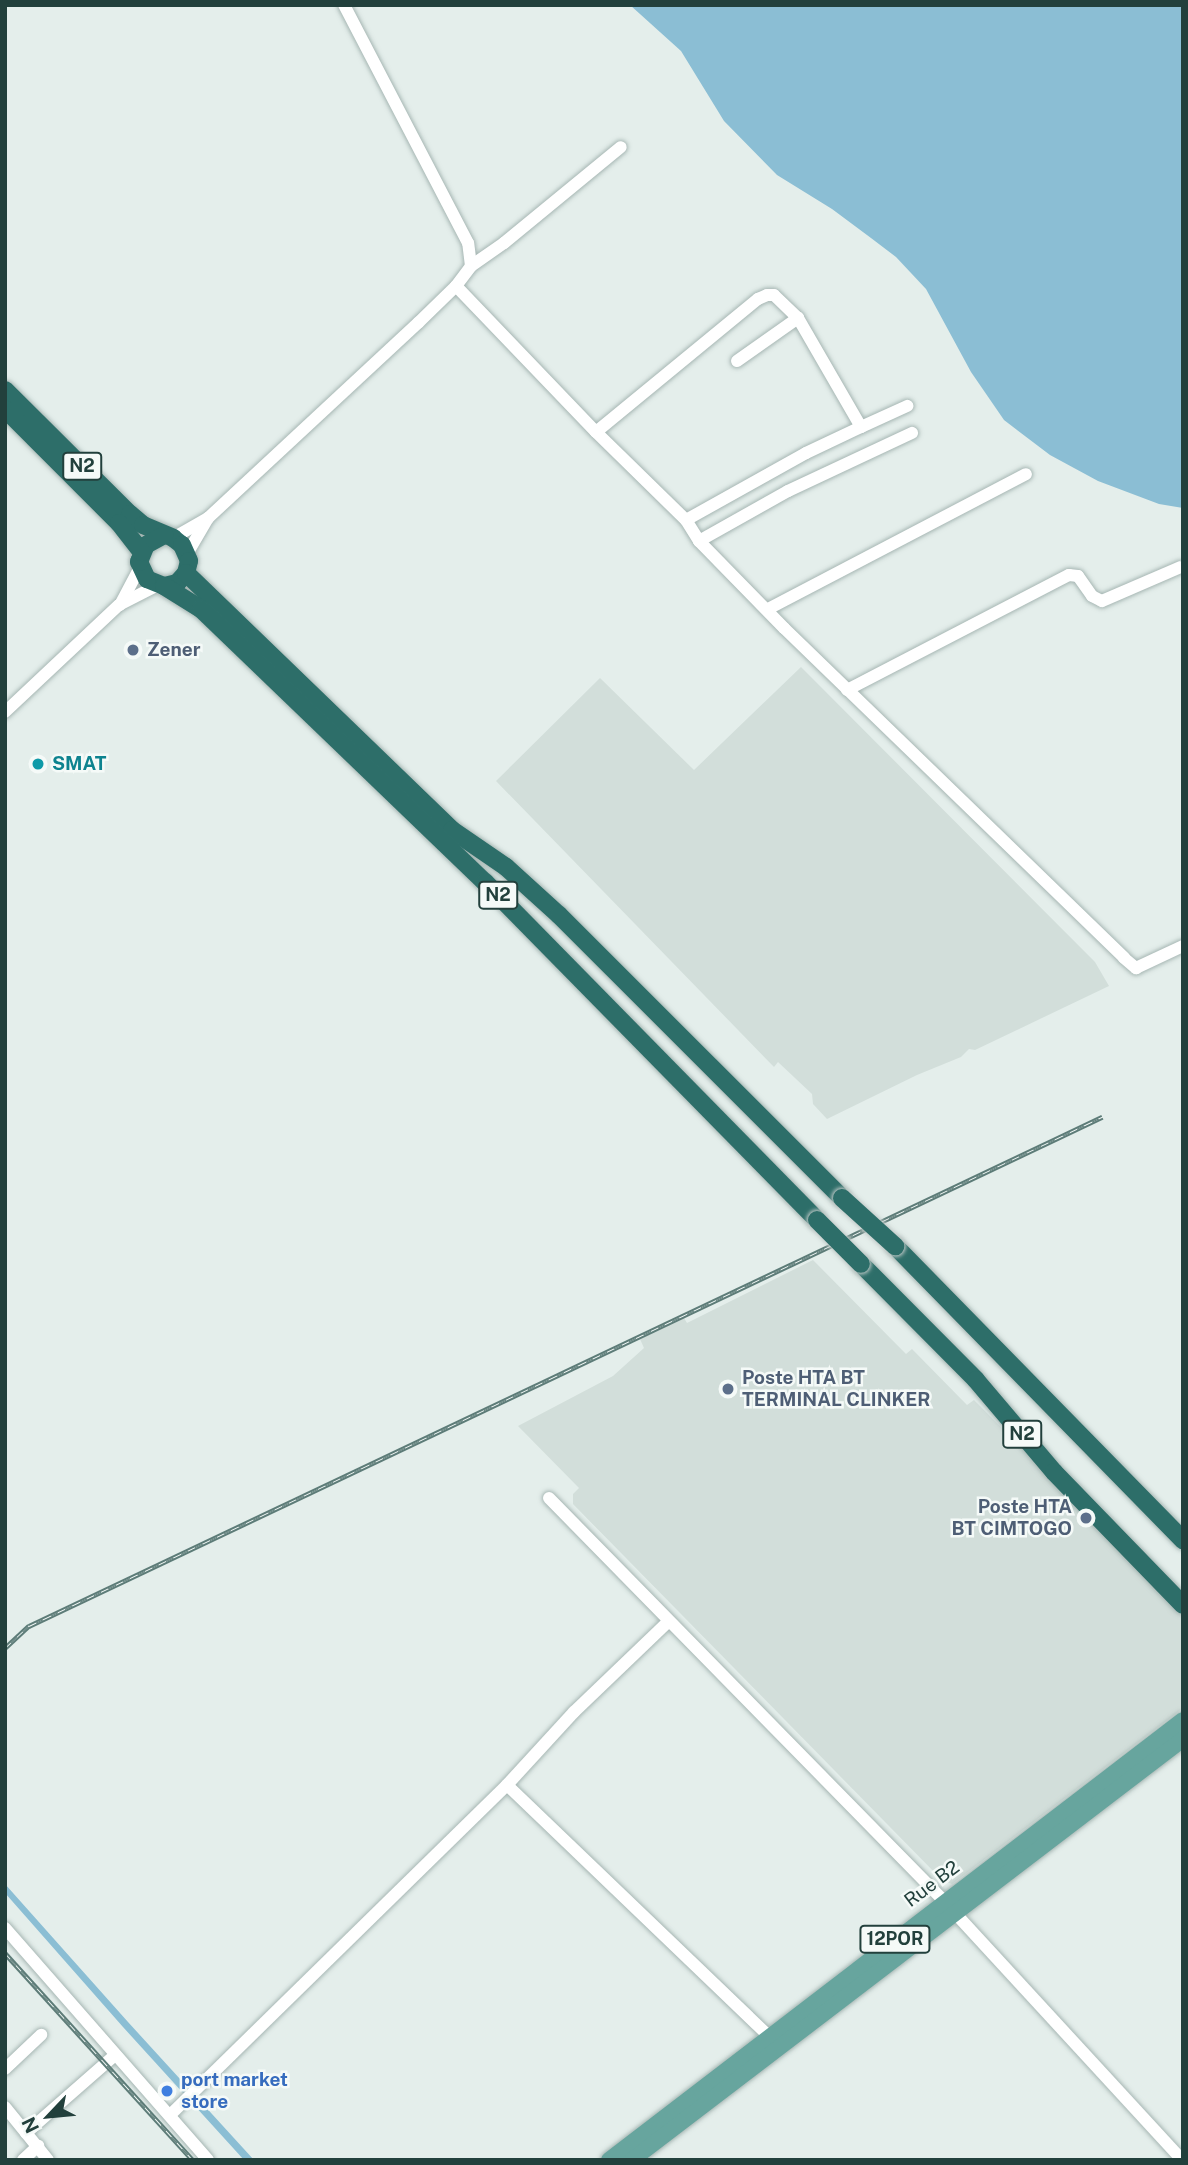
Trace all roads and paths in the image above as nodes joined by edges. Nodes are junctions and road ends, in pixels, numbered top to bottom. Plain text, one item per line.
1 (359, 5) edge
2 (346, 10) edge
3 (621, 147) dead end
4 (471, 266) junction
5 (456, 286) junction
6 (799, 318) junction
7 (737, 361) dead end
8 (5, 390) edge
9 (907, 406) dead end
10 (5, 409) edge
11 (862, 427) junction
12 (596, 432) junction
13 (912, 433) dead end
14 (1026, 474) dead end
15 (208, 518) junction
16 (686, 520) junction
17 (168, 537) junction
18 (699, 541) junction
19 (187, 554) junction
20 (141, 560) junction
21 (1181, 567) dead end
22 (186, 573) junction
23 (161, 586) junction
24 (120, 605) junction
25 (768, 608) junction
26 (847, 690) junction
27 (5, 712) edge
28 (1183, 946) edge
29 (550, 1498) dead end
30 (1183, 1540) edge
31 (1183, 1605) edge
32 (668, 1622) junction
33 (1183, 1720) edge
34 (1183, 1739) edge
35 (507, 1785) junction
36 (944, 1901) junction
37 (956, 1914) junction
38 (5, 1928) edge
39 (41, 2035) dead end
40 (769, 2036) junction
41 (115, 2055) junction
42 (5, 2069) edge
43 (5, 2107) edge
44 (170, 2115) junction
45 (26, 2133) junction
46 (38, 2146) junction
47 (23, 2160) edge
48 (48, 2160) edge
49 (208, 2160) edge
50 (609, 2160) edge
51 (632, 2160) edge
52 (1182, 2160) edge

1 - 2 street
2 - 4 street
3 - 4 street
4 - 5 street
5 - 12 street
5 - 15 street
6 - 7 street
6 - 11 street
6 - 12 street
8 - 17 highway, N2
9 - 11 street
10 - 20 highway, N2
11 - 16 street
12 - 16 street
13 - 18 street
14 - 25 street
15 - 17 street
15 - 19 street
16 - 18 street
17 - 19 highway
17 - 20 highway
18 - 25 street
19 - 22 highway
20 - 23 highway
20 - 24 street
21 - 26 street
22 - 23 highway
22 - 30 highway, N2, bridge
23 - 24 street
23 - 31 highway, N2, bridge
24 - 27 street
25 - 26 street
26 - 28 street
29 - 32 street
32 - 35 street
32 - 36 street
33 - 36 main road, Rue B2 / 12POR
34 - 37 main road, Rue B2 / 12POR
35 - 40 street
35 - 44 street
36 - 37 street
36 - 40 main road, Rue B2 / 12POR
37 - 51 main road, Rue B2 / 12POR
37 - 52 street
38 - 41 street
39 - 42 street
40 - 50 main road, Rue B2 / 12POR
41 - 44 street
41 - 45 street
43 - 45 street
44 - 49 street
45 - 46 street
46 - 47 street
46 - 48 street

